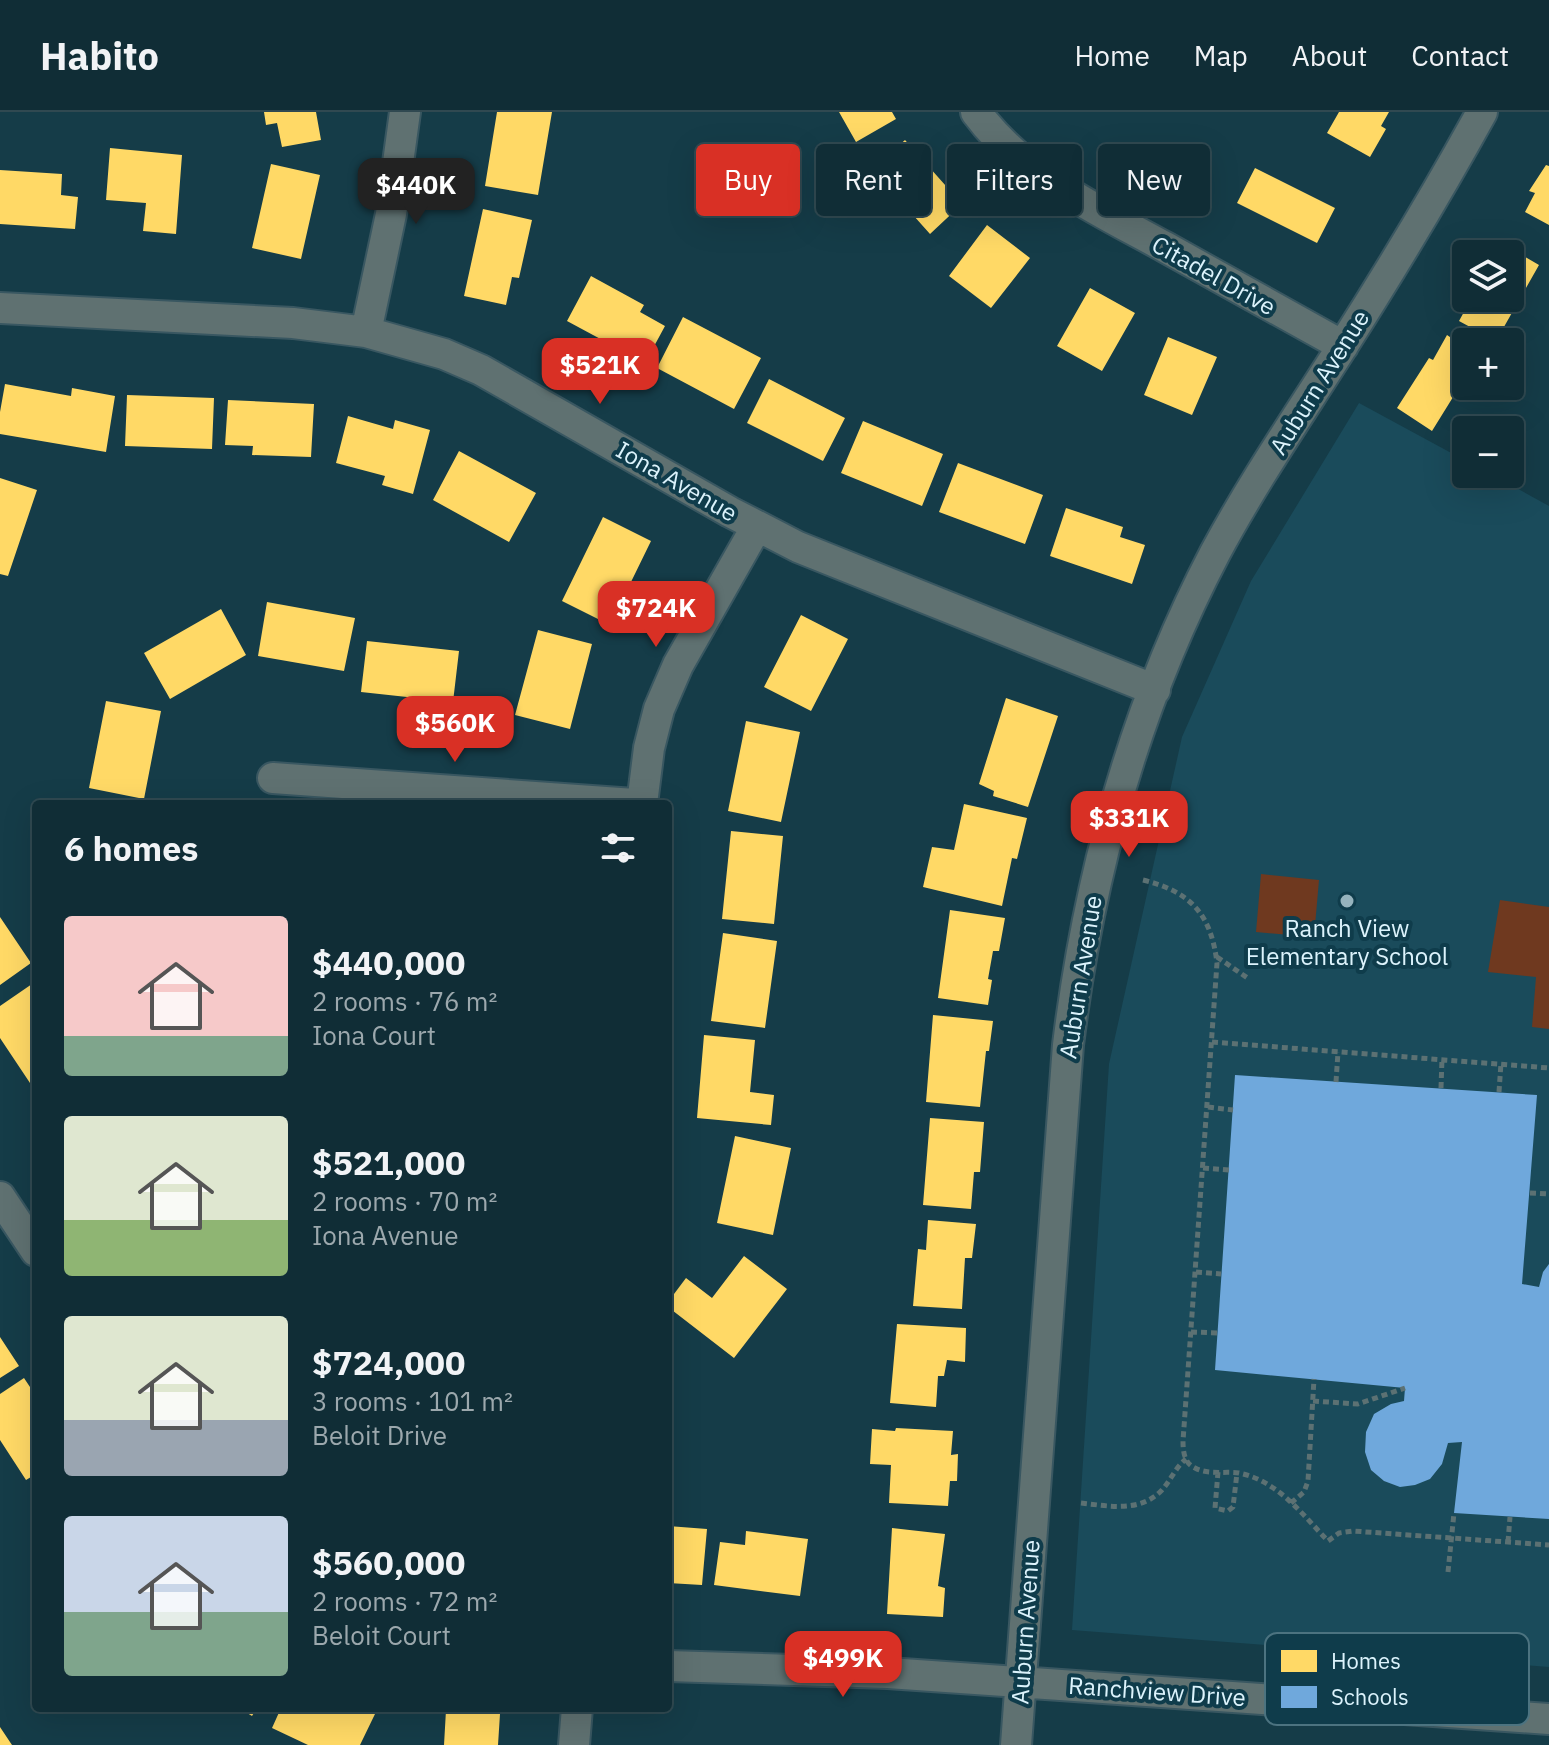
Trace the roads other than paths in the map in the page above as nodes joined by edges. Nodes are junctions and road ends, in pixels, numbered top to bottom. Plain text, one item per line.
1 (405, 112) edge
2 (976, 112) edge
3 (1482, 112) edge
4 (0, 308) edge
5 (366, 332) junction
6 (1343, 346) junction
7 (757, 526) junction
8 (1155, 690) junction
9 (273, 778) dead end
10 (578, 800) edge
11 (642, 800) edge
12 (0, 1197) edge
13 (32, 1245) edge
14 (672, 1666) edge
15 (1021, 1682) junction
16 (1265, 1699) edge
17 (577, 1712) edge
18 (1529, 1718) edge
19 (1549, 1719) edge
20 (574, 1745) edge
21 (1016, 1745) edge

1 - 5 street
2 - 6 street, Citadel Drive
3 - 6 street, Auburn Avenue
4 - 5 street, Iona Avenue
5 - 7 street, Iona Avenue
6 - 8 street, Auburn Avenue
7 - 8 street, Iona Avenue
7 - 11 street
8 - 15 street, Auburn Avenue
9 - 10 street
12 - 13 street
14 - 15 street, Ranchview Drive
15 - 16 street, Ranchview Drive
15 - 21 street, Auburn Avenue
17 - 20 street
18 - 19 street, Ranchview Drive

